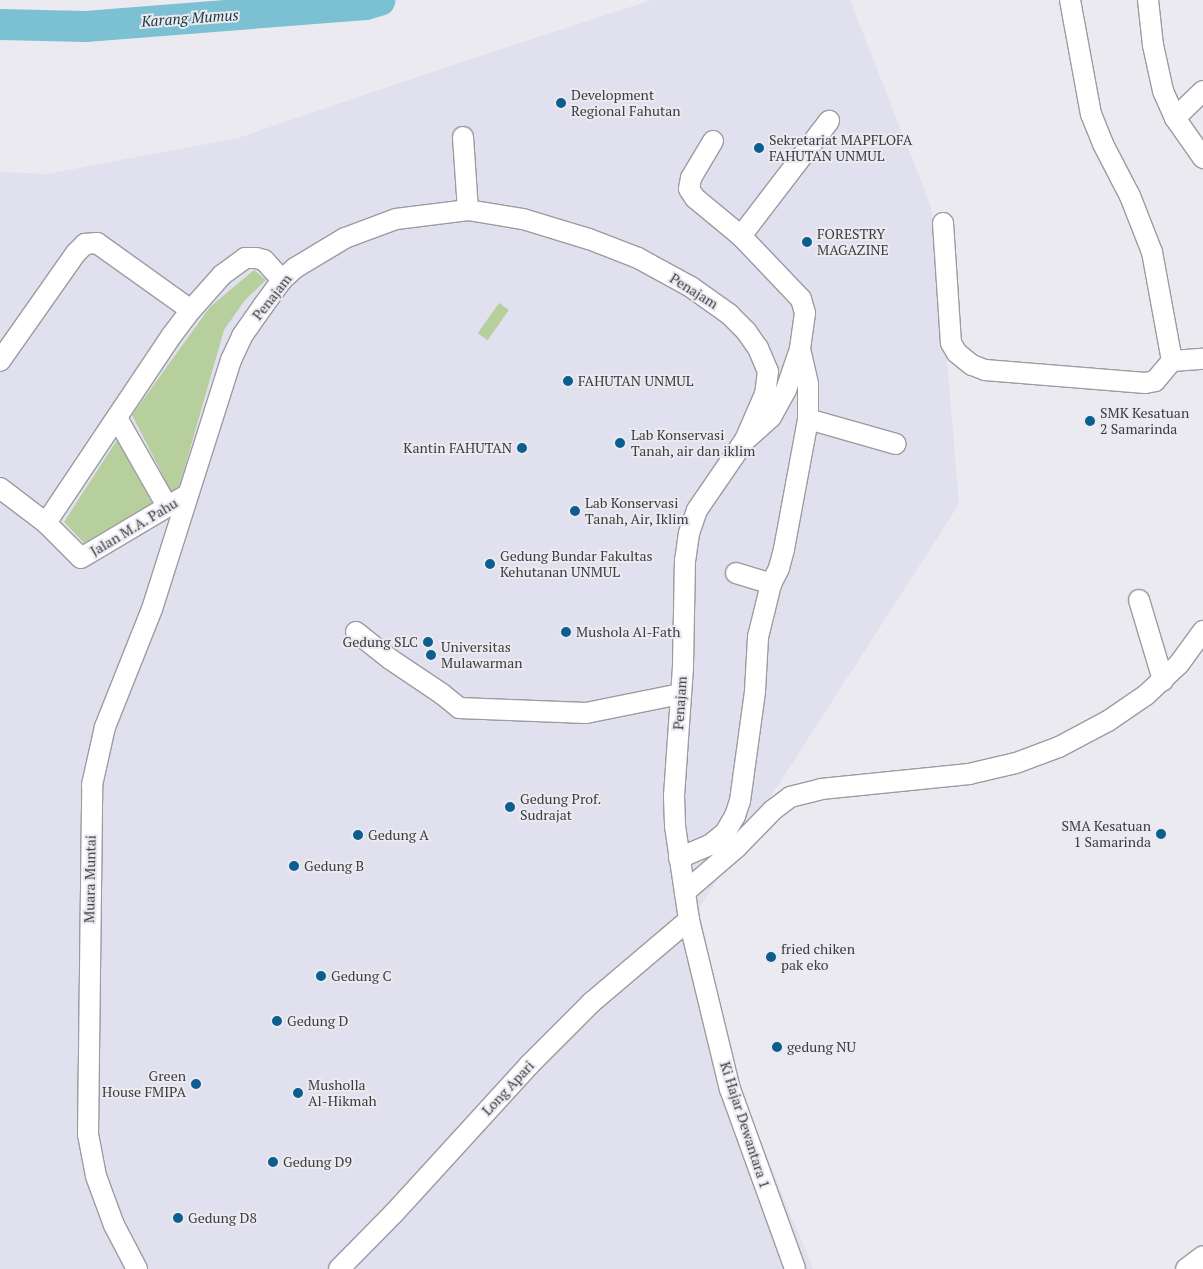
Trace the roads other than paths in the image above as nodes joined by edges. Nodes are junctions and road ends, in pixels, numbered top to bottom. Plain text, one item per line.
1 (1070, 0) edge
2 (1148, 0) edge
3 (1203, 91) edge
4 (1176, 118) junction
5 (828, 121) dead end
6 (463, 137) dead end
7 (713, 141) dead end
8 (1203, 158) edge
9 (468, 210) junction
10 (943, 223) dead end
11 (741, 236) junction
12 (282, 280) junction
13 (191, 310) junction
14 (800, 349) junction
15 (1203, 359) edge
16 (0, 361) edge
17 (1172, 361) junction
18 (117, 418) junction
19 (808, 419) junction
20 (745, 440) junction
21 (896, 444) dead end
22 (0, 488) edge
23 (187, 495) junction
24 (167, 506) junction
25 (46, 523) junction
26 (736, 573) dead end
27 (771, 584) junction
28 (1139, 600) dead end
29 (1203, 631) edge
30 (356, 632) dead end
31 (1162, 680) junction
32 (680, 694) junction
33 (679, 858) junction
34 (685, 892) junction
35 (689, 920) junction
36 (1203, 1256) edge
37 (137, 1269) edge
38 (339, 1269) edge
39 (795, 1269) edge
40 (1186, 1269) edge

1 - 17 street
2 - 4 street
3 - 4 street
4 - 8 street
5 - 11 street
6 - 9 street
7 - 11 street
9 - 12 street, Penajam
9 - 20 street, Penajam
10 - 17 street
11 - 14 street
12 - 13 street
12 - 23 street, Penajam
13 - 16 street
13 - 18 street
14 - 19 street
14 - 20 street
15 - 17 street
18 - 24 street
18 - 25 street
19 - 21 street
19 - 27 street
20 - 32 street, Penajam
22 - 25 street
23 - 24 street, Jalan M.A. Pahu
23 - 37 street, Muara Muntai
24 - 25 street, Jalan M.A. Pahu
26 - 27 street
27 - 33 street
28 - 31 street
29 - 31 street
30 - 32 street
31 - 34 street
32 - 33 street, Penajam
33 - 34 street, Penajam
34 - 35 street, Penajam
35 - 38 street, Long Apari
35 - 39 street, Ki Hajar Dewantara 1
36 - 40 street

